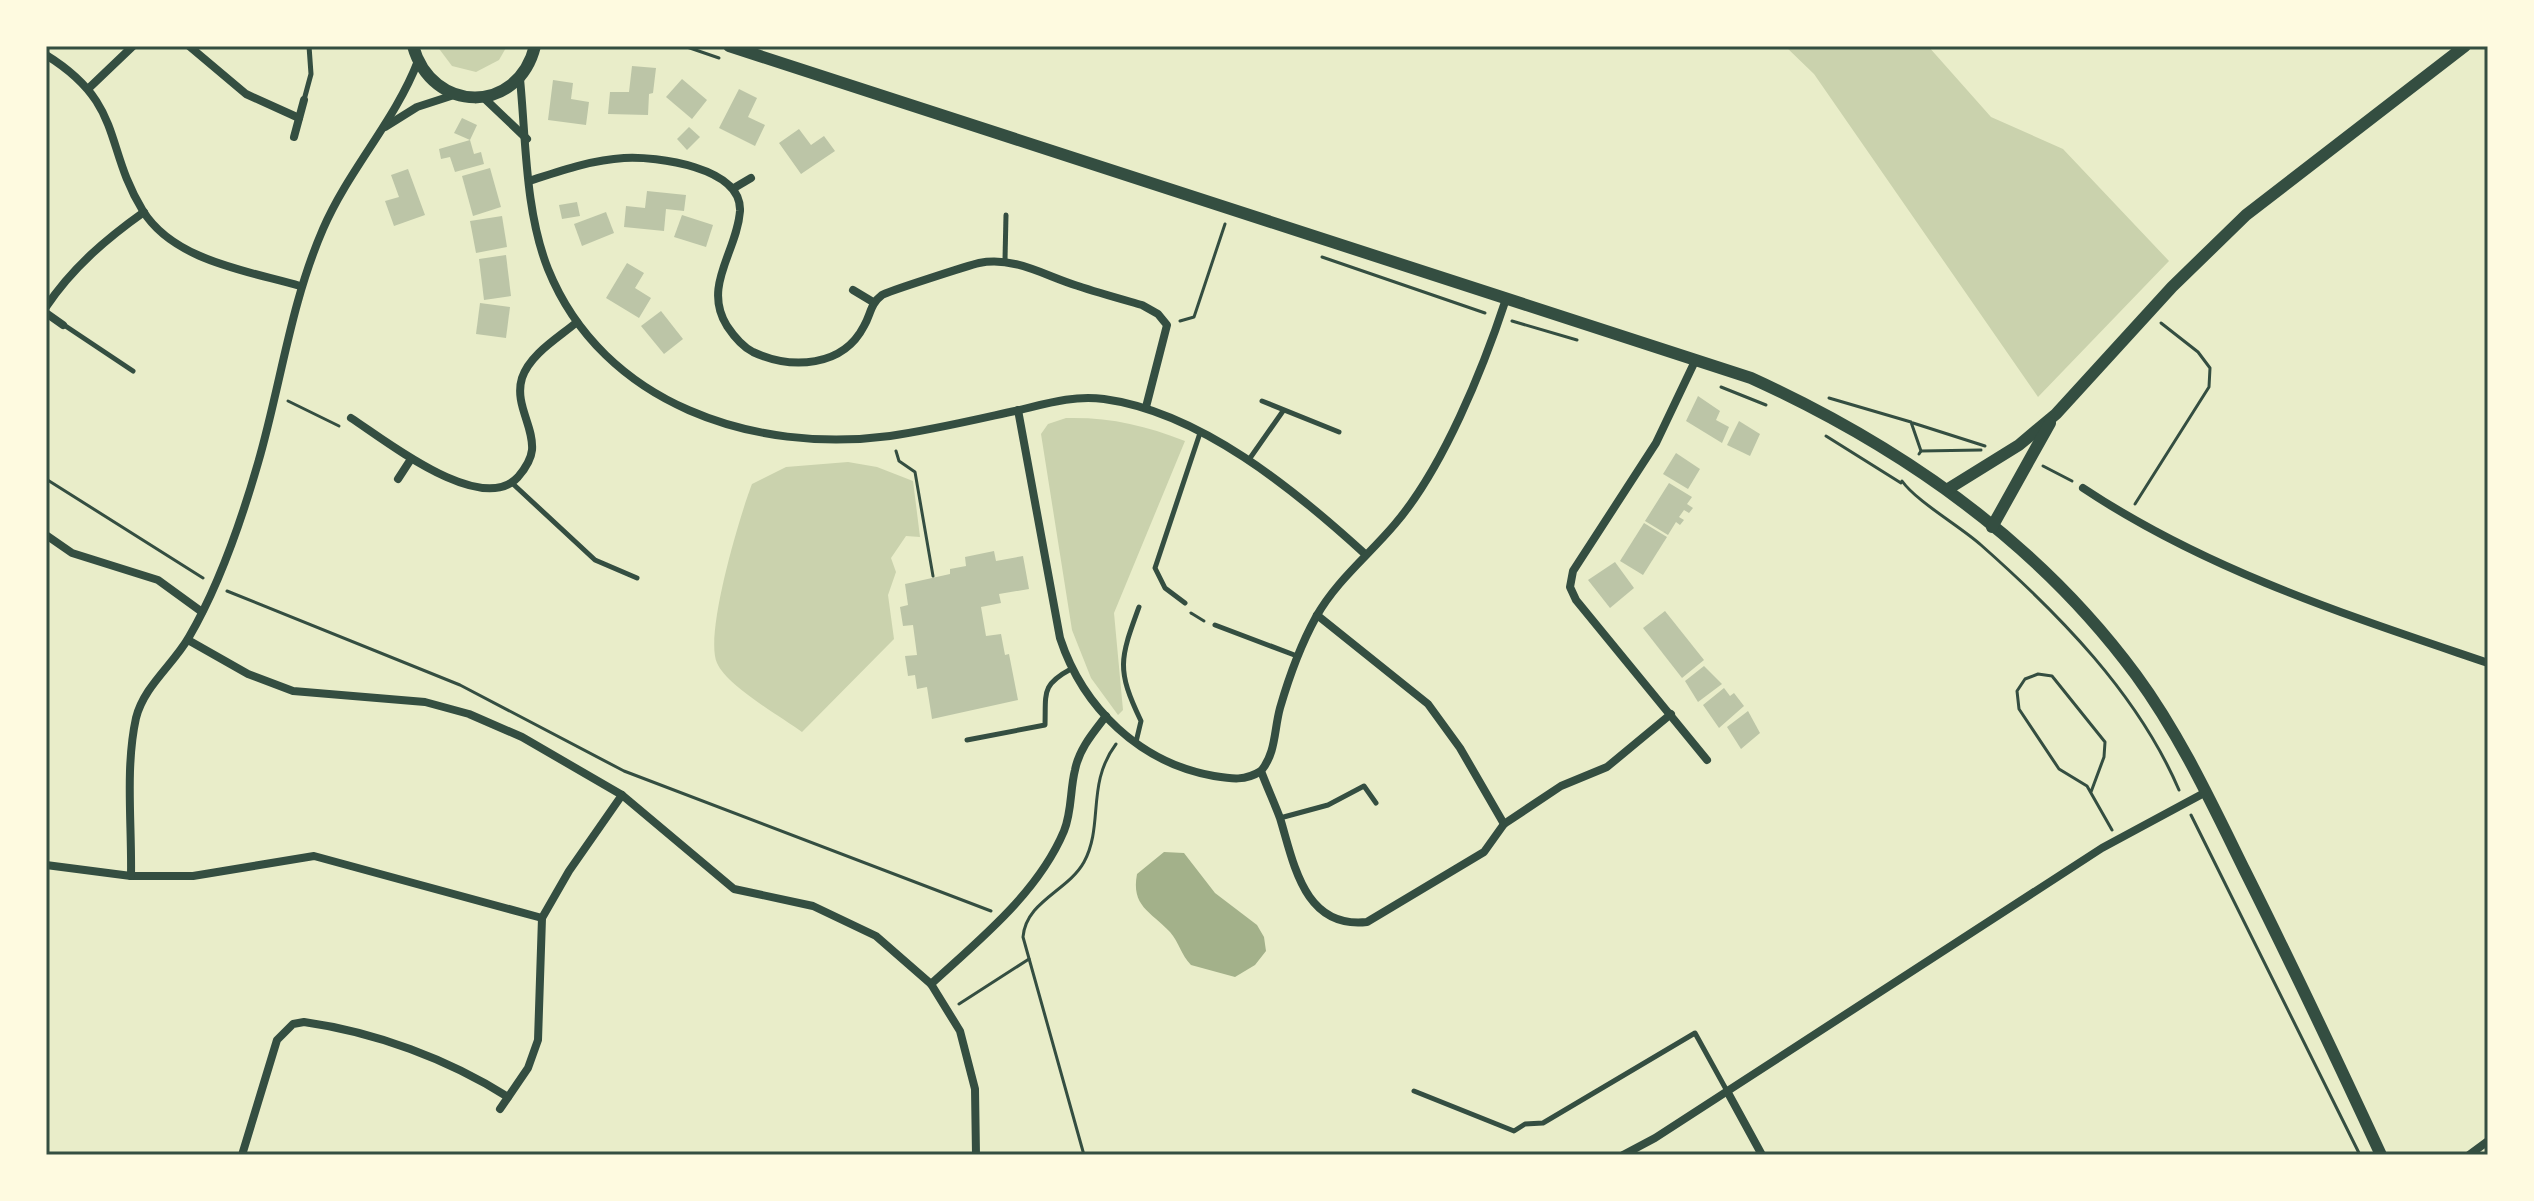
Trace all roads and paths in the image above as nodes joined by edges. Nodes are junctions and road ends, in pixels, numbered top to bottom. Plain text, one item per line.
1 (133, 46) edge
2 (189, 46) edge
3 (309, 46) edge
4 (413, 46) edge
5 (729, 46) edge
6 (2465, 46) edge
7 (536, 47) edge
8 (46, 55) edge
9 (418, 61) junction
10 (520, 79) junction
11 (89, 88) junction
12 (454, 95) junction
13 (484, 98) junction
14 (304, 100) joint
15 (299, 118) junction
16 (381, 130) junction
17 (294, 137) dead end
18 (527, 140) junction
19 (751, 178) dead end
20 (529, 181) junction
21 (734, 188) junction
22 (1230, 209) junction
23 (144, 212) junction
24 (1006, 215) dead end
25 (1310, 253) dead end
26 (1005, 260) junction
27 (300, 286) junction
28 (853, 290) dead end
29 (1506, 299) junction
30 (873, 302) junction
31 (46, 307) edge
32 (2148, 312) junction
33 (46, 313) edge
34 (1500, 318) junction
35 (577, 322) junction
36 (63, 325) joint
37 (1167, 325) junction
38 (1586, 342) dead end
39 (1696, 359) junction
40 (133, 371) dead end
41 (1690, 375) junction
42 (274, 394) junction
43 (1825, 397) dead end
44 (1262, 401) dead end
45 (1146, 407) junction
46 (1776, 409) dead end
47 (1018, 410) junction
48 (1283, 411) junction
49 (2056, 414) junction
50 (351, 418) joint
51 (1911, 422) junction
52 (1201, 432) junction
53 (1339, 432) dead end
54 (1820, 432) dead end
55 (891, 436) junction
56 (1997, 449) dead end
57 (2029, 458) junction
58 (411, 459) junction
59 (1248, 462) junction
60 (1913, 464) junction
61 (46, 479) edge
62 (398, 479) dead end
63 (512, 483) junction
64 (1901, 483) junction
65 (2083, 488) joint
66 (1948, 489) junction
67 (2125, 516) junction
68 (1992, 527) junction
69 (46, 535) edge
70 (1365, 554) junction
71 (933, 576) dead end
72 (637, 578) dead end
73 (216, 587) junction
74 (1185, 603) joint
75 (1139, 607) dead end
76 (202, 612) junction
77 (1317, 615) junction
78 (1215, 625) joint
79 (188, 640) junction
80 (1297, 656) junction
81 (2488, 663) edge
82 (1071, 669) junction
83 (1671, 714) junction
84 (1106, 716) junction
85 (1123, 734) junction
86 (967, 740) dead end
87 (1135, 744) junction
88 (1707, 760) dead end
89 (1261, 771) junction
90 (2091, 792) junction
91 (2206, 792) junction
92 (622, 795) junction
93 (1376, 803) dead end
94 (2185, 805) junction
95 (1280, 818) junction
96 (1504, 824) junction
97 (2117, 840) junction
98 (46, 865) edge
99 (131, 876) junction
100 (1004, 916) junction
101 (542, 918) junction
102 (1029, 959) junction
103 (931, 984) junction
104 (949, 1010) junction
105 (1414, 1091) dead end
106 (1727, 1091) junction
107 (508, 1097) junction
108 (500, 1109) dead end
109 (2488, 1141) edge
110 (242, 1155) edge
111 (976, 1155) edge
112 (1084, 1155) edge
113 (1623, 1155) edge
114 (1762, 1155) edge
115 (2360, 1155) edge
116 (2381, 1155) edge
117 (2469, 1155) edge

1 - 11 street
2 - 15 street
3 - 14 lane
4 - 9 street
5 - 22 street
6 - 32 street
7 - 10 street
8 - 11 street
9 - 12 street
9 - 16 street
10 - 13 street
10 - 18 street
11 - 23 street
12 - 13 street
12 - 16 street
13 - 18 street
14 - 15 street
15 - 17 street
16 - 27 street
18 - 20 street
19 - 21 street
20 - 21 street
20 - 35 street
21 - 30 street
22 - 29 street
22 - 37 path
23 - 27 street
23 - 31 street
24 - 26 lane
25 - 34 path
26 - 30 street
26 - 37 street
27 - 42 street
28 - 30 street
29 - 34 street
29 - 39 street
32 - 49 street
32 - 67 path
33 - 36 street
34 - 38 path
34 - 70 street
35 - 55 street
35 - 63 street
36 - 40 lane
37 - 45 street
39 - 41 street
39 - 60 street
41 - 46 path
41 - 83 street
42 - 50 path
42 - 73 street
43 - 51 path
44 - 48 lane
45 - 47 street
45 - 52 street
47 - 55 street
47 - 82 street
48 - 53 lane
48 - 59 lane
49 - 57 street
49 - 66 street
50 - 58 street
51 - 56 path
51 - 60 path
52 - 59 street
52 - 74 lane
54 - 64 path
55 - 71 path
57 - 65 path
57 - 68 street
58 - 62 street
58 - 63 street
59 - 70 street
60 - 64 path
60 - 66 street
61 - 73 path
63 - 72 lane
64 - 94 path
65 - 67 street
66 - 68 street
67 - 81 street
68 - 91 street
69 - 76 street
70 - 77 street
73 - 76 street
73 - 100 path
74 - 78 path
75 - 87 lane
76 - 79 street
77 - 80 street
77 - 96 street
78 - 80 lane
79 - 92 street
79 - 99 street
80 - 89 street
82 - 84 street
82 - 86 lane
83 - 88 street
83 - 96 street
84 - 85 street
84 - 100 street
85 - 87 street
85 - 102 path
87 - 89 street
89 - 95 street
90 - 90 path
90 - 97 path
91 - 94 street
91 - 116 street
92 - 101 street
92 - 103 street
93 - 95 lane
94 - 97 street
94 - 115 path
95 - 96 street
97 - 106 street
98 - 99 street
99 - 101 street
100 - 103 street
101 - 107 street
102 - 104 path
102 - 112 path
103 - 104 street
104 - 111 street
105 - 106 lane
106 - 113 street
106 - 114 street
107 - 108 street
107 - 110 street
109 - 117 street

